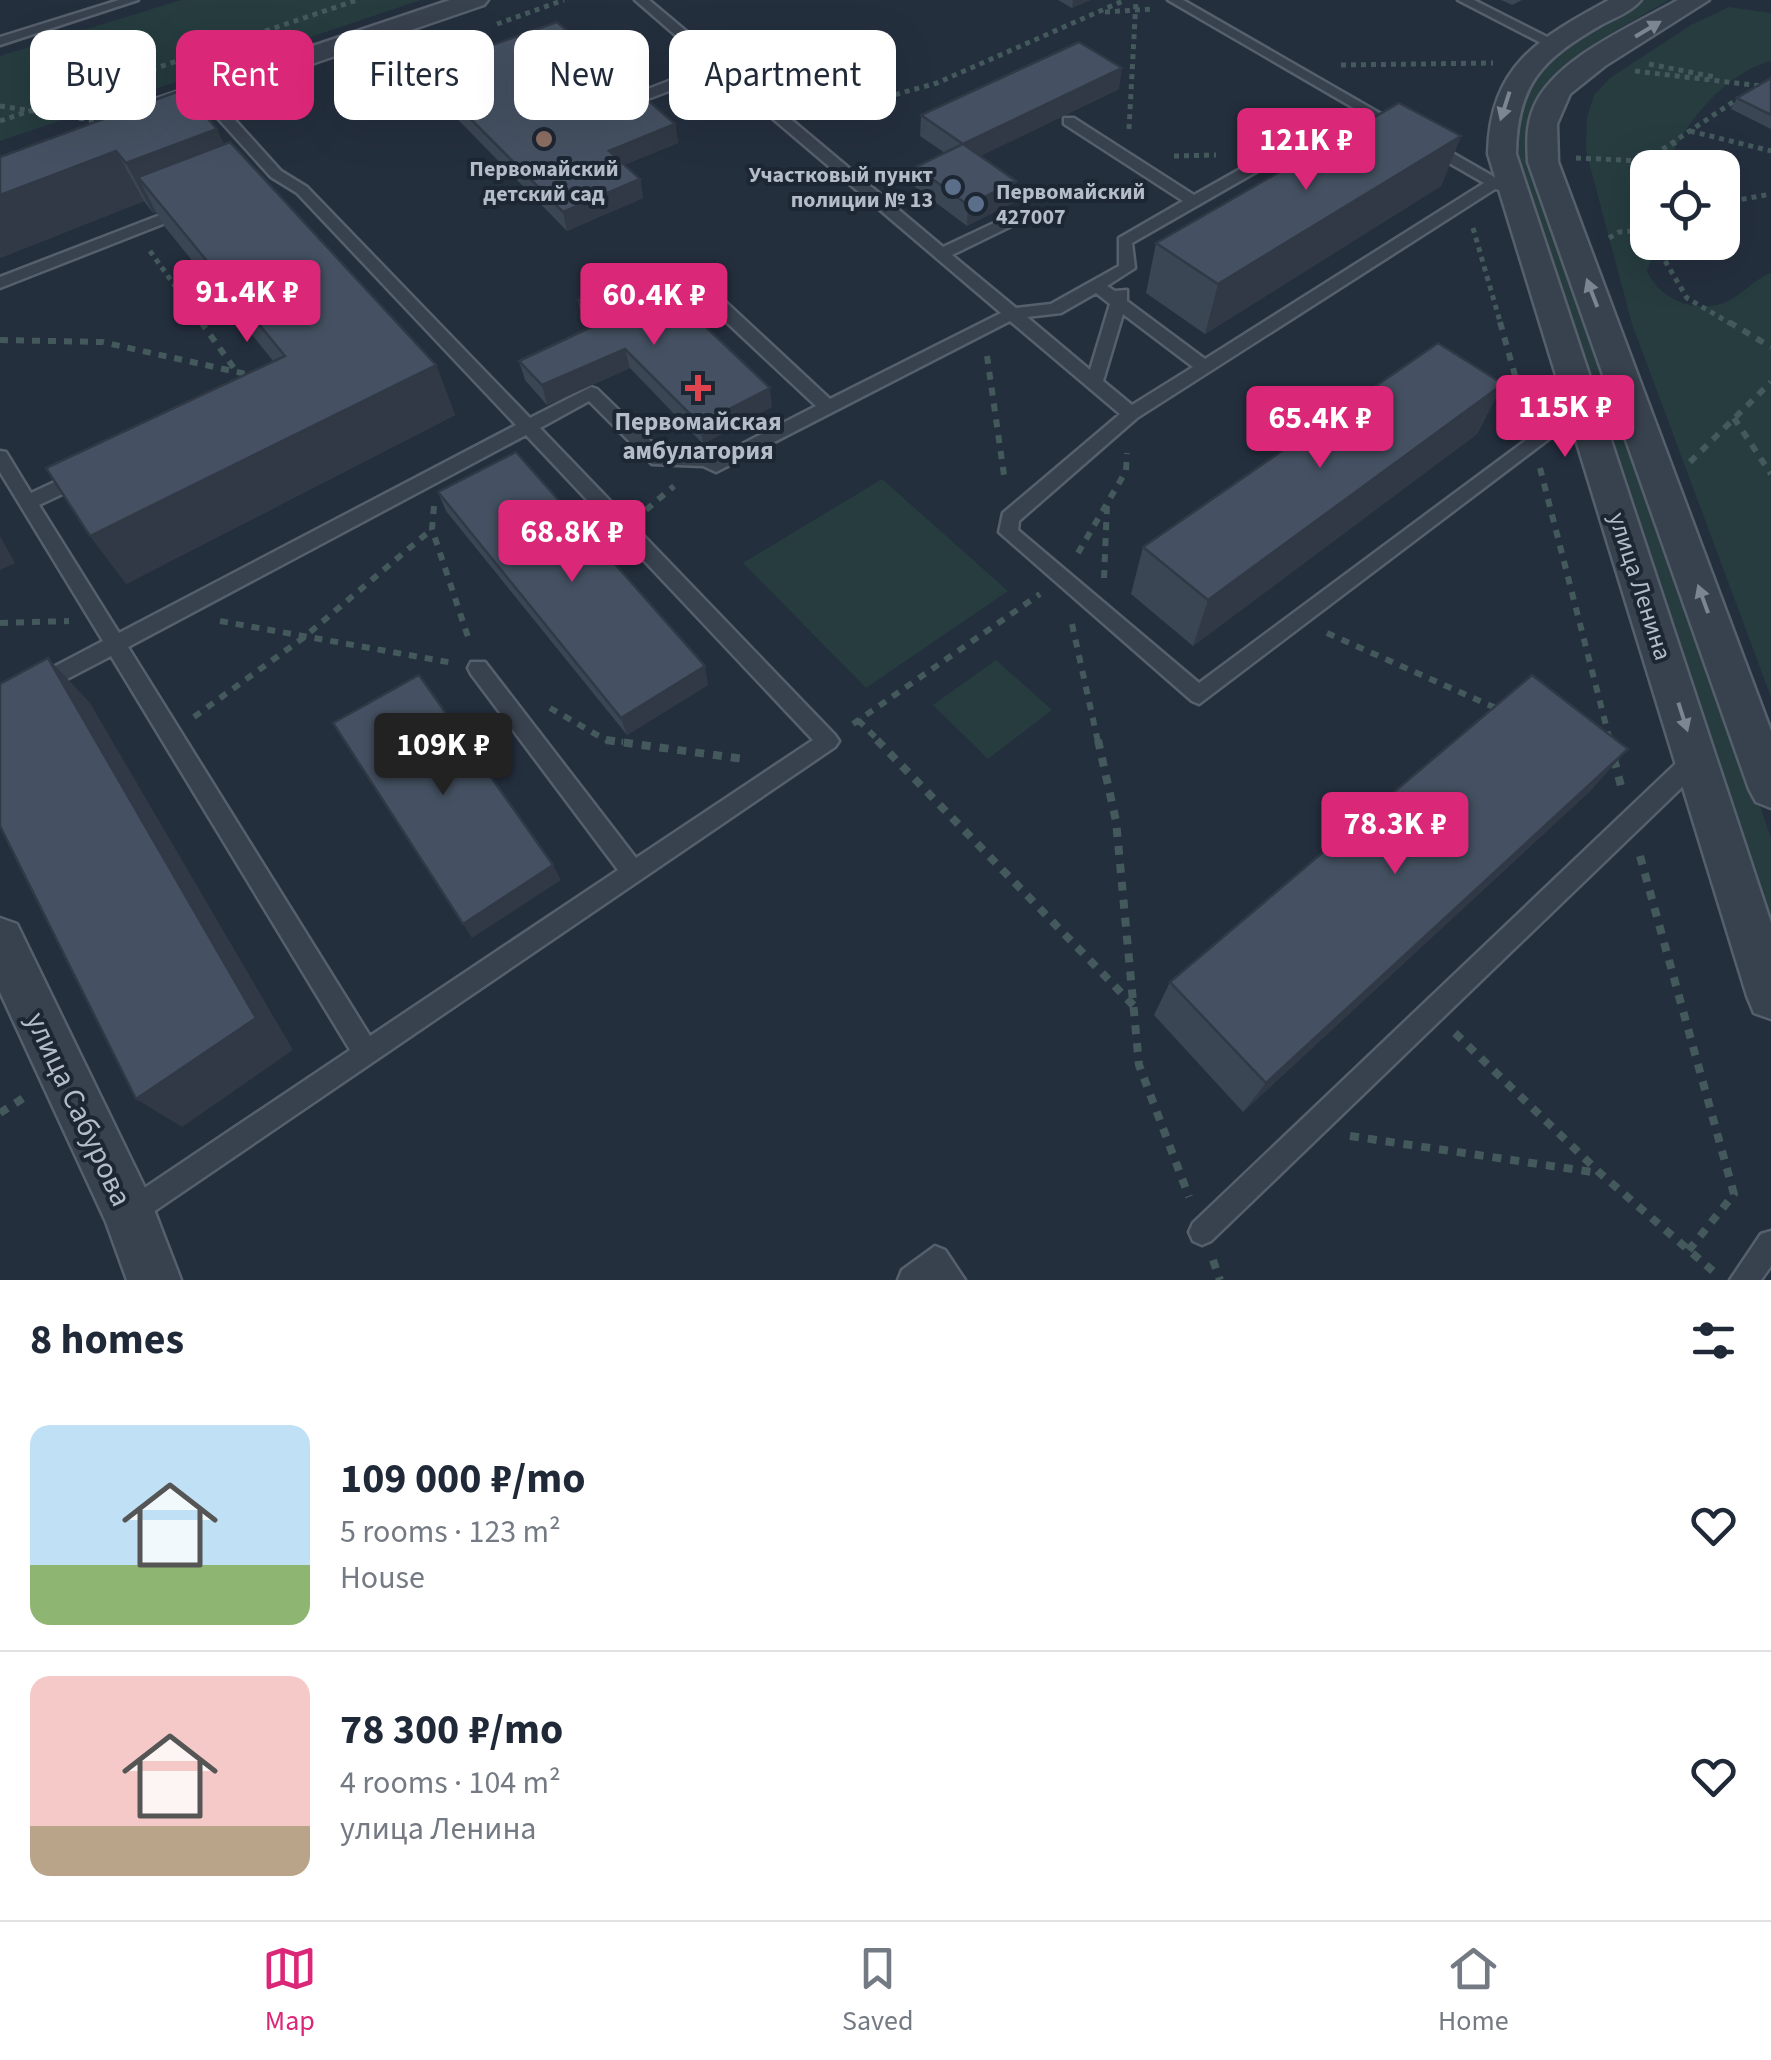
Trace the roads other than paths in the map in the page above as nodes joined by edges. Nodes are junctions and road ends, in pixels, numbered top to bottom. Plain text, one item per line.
1 (132, 0) edge
2 (475, 0) edge
3 (641, 0) edge
4 (1464, 0) edge
5 (1628, 0) edge
6 (1696, 0) edge
7 (1184, 2) edge
8 (675, 30) edge
9 (0, 41) edge
10 (1552, 43) junction
11 (314, 54) edge
12 (176, 101) edge
13 (223, 120) edge
14 (780, 120) edge
15 (1069, 121) dead end
16 (110, 124) edge
17 (1279, 153) dead end
18 (1503, 188) junction
19 (1193, 201) junction
20 (205, 202) edge
21 (1027, 213) dead end
22 (940, 255) junction
23 (1128, 268) junction
24 (694, 282) dead end
25 (0, 284) edge
26 (1097, 286) junction
27 (1119, 302) junction
28 (1011, 314) junction
29 (1204, 367) junction
30 (1096, 382) junction
31 (1582, 407) junction
32 (829, 408) junction
33 (1130, 414) junction
34 (528, 426) junction
35 (0, 458) edge
36 (95, 470) edge
37 (28, 502) junction
38 (112, 644) junction
39 (478, 668) road end
40 (0, 705) edge
41 (1696, 759) junction
42 (1771, 789) edge
43 (634, 872) junction
44 (0, 940) edge
45 (1771, 996) edge
46 (366, 1053) junction
47 (128, 1214) junction
48 (1202, 1232) road end
49 (1771, 1244) edge
50 (154, 1280) edge
51 (912, 1280) edge
52 (951, 1280) edge
53 (1744, 1280) edge

1 - 9 lane
2 - 11 street
3 - 8 lane
4 - 10 lane
5 - 10 street, улица Ленина
42 -> 6 street, улица Ленина
7 - 18 lane
10 -> 18 street, улица Ленина
12 - 16 street
13 - 34 lane
14 - 22 lane
15 - 19 lane
17 - 19 lane
18 - 29 lane
18 - 31 street, улица Ленина
19 - 23 lane
20 - 25 lane
21 - 22 lane
22 - 28 lane
23 - 26 lane
23 - 27 lane
24 - 32 lane
26 - 27 lane
26 - 28 lane
27 - 29 lane
27 - 30 lane
28 - 30 lane
28 - 32 lane
29 - 33 lane
30 - 33 lane
31 - 33 lane
31 -> 41 street, улица Ленина
32 - 34 lane
34 - 38 lane
34 - 43 lane
35 - 37 lane
36 - 37 lane
37 - 38 lane
38 - 40 lane
38 - 46 lane
39 - 43 lane
41 - 45 street, улица Ленина
41 - 48 lane
43 - 46 lane
44 - 47 street, улица Сабурова
46 - 47 lane
47 - 50 street, улица Сабурова
49 - 53 lane
51 - 52 lane

